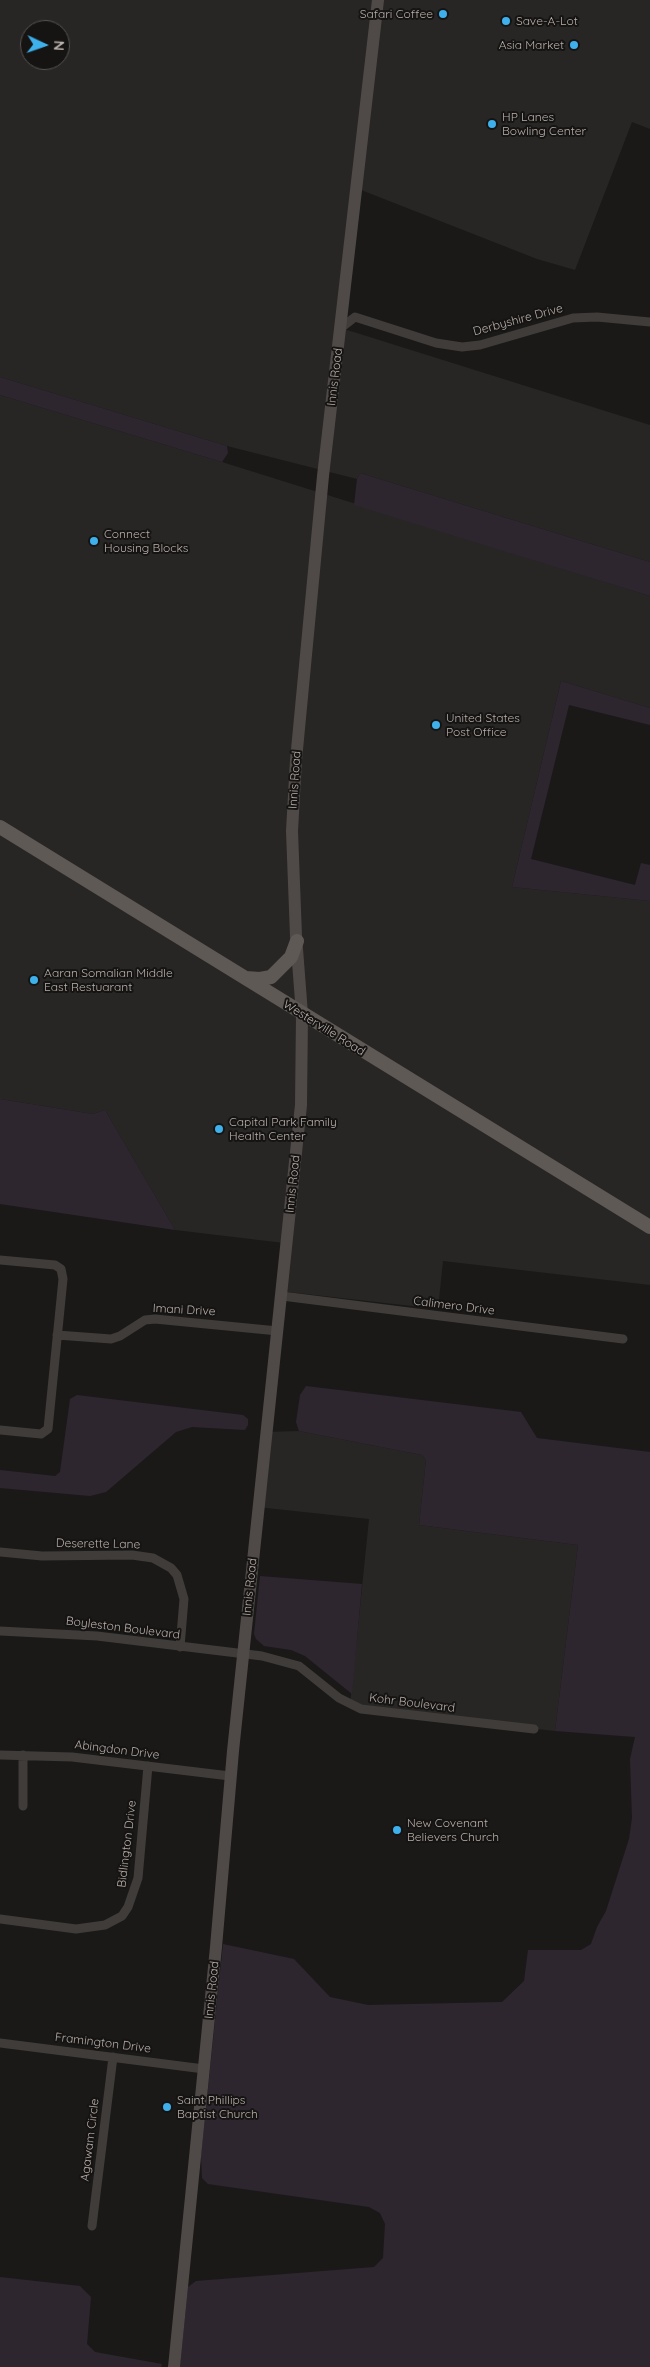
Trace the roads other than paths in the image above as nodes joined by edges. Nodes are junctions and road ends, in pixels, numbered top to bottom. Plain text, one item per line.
1 (378, 0) edge
2 (650, 322) edge
3 (341, 328) junction
4 (0, 827) edge
5 (296, 942) junction
6 (245, 978) junction
7 (302, 1014) junction
8 (650, 1227) edge
9 (0, 1260) edge
10 (282, 1296) junction
11 (278, 1331) junction
12 (57, 1335) junction
13 (623, 1339) dead end
14 (0, 1430) edge
15 (0, 1552) edge
16 (0, 1631) edge
17 (180, 1647) junction
18 (242, 1655) junction
19 (534, 1729) dead end
20 (0, 1755) edge
21 (23, 1755) junction
22 (148, 1766) junction
23 (230, 1776) junction
24 (23, 1806) dead end
25 (0, 1919) edge
26 (0, 2043) edge
27 (112, 2057) junction
28 (204, 2069) junction
29 (92, 2226) dead end
30 (174, 2367) edge

1 - 3 main road, Innis Road
2 - 3 street, Derbyshire Drive
3 - 5 main road, Innis Road
4 - 6 main road, Westerville Road
5 - 6 main road
5 - 7 main road, Innis Road
6 - 7 main road, Westerville Road
7 - 8 main road, Westerville Road
7 - 10 main road, Innis Road
9 - 12 street
10 - 11 main road, Innis Road
10 - 13 street, Calimero Drive
11 - 12 street, Imani Drive
11 - 18 main road, Innis Road
12 - 14 street
15 - 17 street, Deserette Lane
16 - 17 street, Boyleston Boulevard
17 - 18 street, Boyleston Boulevard
18 - 19 street, Kohr Boulevard
18 - 23 main road, Innis Road
20 - 21 street, Abingdon Drive
21 - 22 street, Abingdon Drive
21 - 24 street
22 - 23 street, Abingdon Drive
22 - 25 street, Bidlington Drive
23 - 28 main road, Innis Road
26 - 27 street, Framington Drive
27 - 28 street, Framington Drive
27 - 29 street, Agawam Circle
28 - 30 main road, Innis Road

